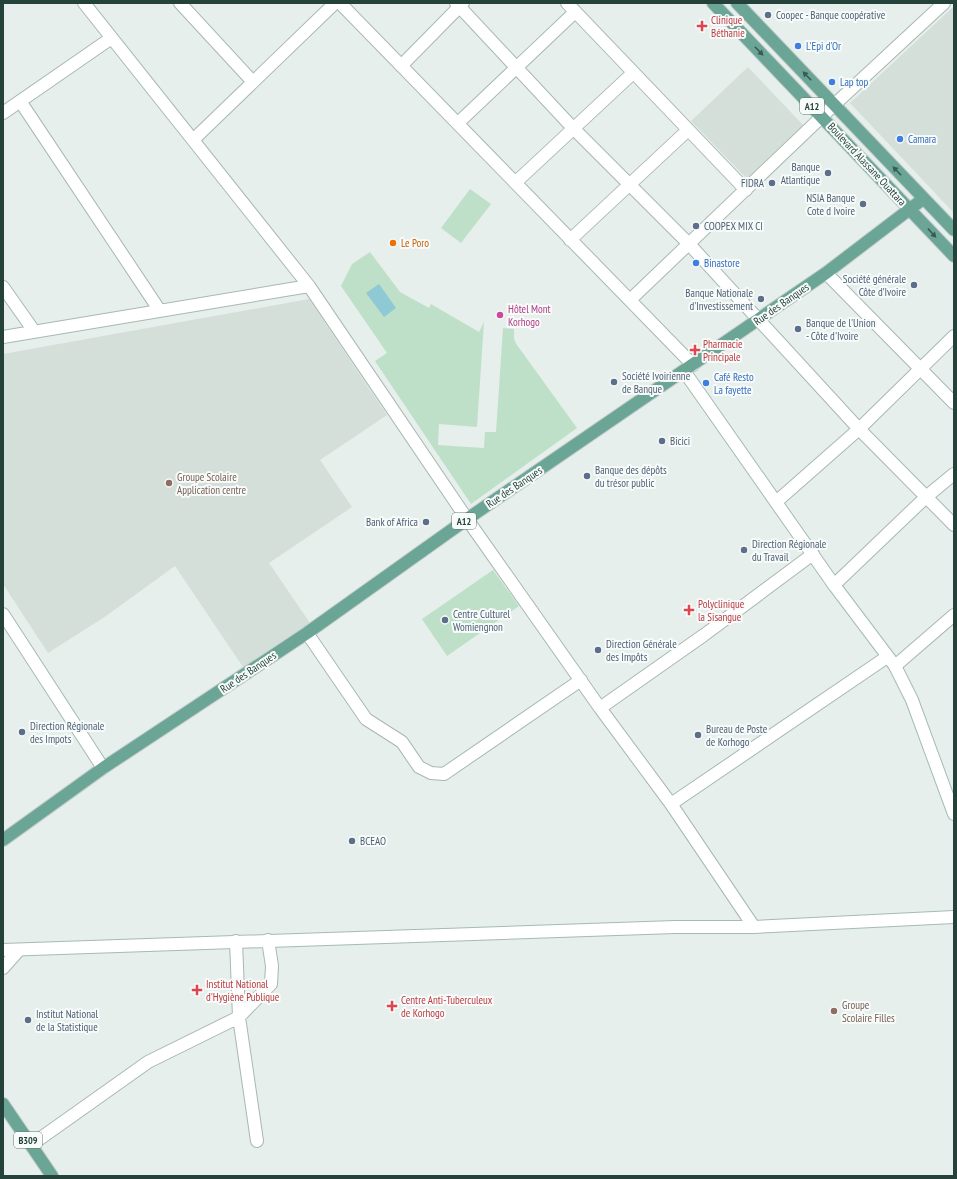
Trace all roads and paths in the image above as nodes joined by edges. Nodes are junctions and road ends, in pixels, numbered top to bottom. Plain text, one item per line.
1 (84, 3) edge
2 (180, 3) edge
3 (340, 3) edge
4 (567, 3) edge
5 (712, 3) edge
6 (737, 3) edge
7 (944, 3) edge
8 (459, 4) edge
9 (328, 5) edge
10 (575, 12) junction
11 (110, 39) junction
12 (401, 66) junction
13 (516, 68) junction
14 (633, 73) junction
15 (253, 82) junction
16 (20, 101) junction
17 (834, 105) junction
18 (3, 113) edge
19 (822, 117) junction
20 (458, 123) junction
21 (572, 127) junction
22 (688, 130) junction
23 (193, 140) junction
24 (516, 182) junction
25 (631, 185) junction
26 (746, 190) junction
27 (924, 199) junction
28 (910, 210) junction
29 (954, 230) edge
30 (570, 240) junction
31 (689, 244) junction
32 (954, 256) edge
33 (826, 273) junction
34 (308, 286) junction
35 (3, 288) edge
36 (630, 300) junction
37 (160, 310) junction
38 (758, 320) junction
39 (34, 331) junction
40 (954, 336) edge
41 (3, 337) edge
42 (688, 368) junction
43 (920, 370) junction
44 (954, 403) edge
45 (859, 429) junction
46 (954, 474) edge
47 (926, 497) junction
48 (776, 502) junction
49 (467, 519) junction
50 (954, 525) edge
51 (813, 554) junction
52 (834, 585) junction
53 (3, 614) edge
54 (954, 615) edge
55 (307, 633) junction
56 (891, 661) junction
57 (581, 680) junction
58 (600, 708) junction
59 (103, 768) junction
60 (952, 798) edge
61 (671, 804) junction
62 (954, 814) edge
63 (3, 840) edge
64 (954, 917) edge
65 (754, 927) junction
66 (268, 940) junction
67 (236, 941) junction
68 (3, 950) edge
69 (20, 950) junction
70 (3, 968) edge
71 (239, 1017) junction
72 (3, 1104) edge
73 (257, 1141) dead end
74 (31, 1145) junction
75 (52, 1176) edge

1 - 11 street
2 - 15 street
3 - 12 street
4 - 10 street
5 -> 19 main road, Boulevard Alassane Ouattara / A12
17 -> 6 main road, Boulevard Alassane Ouattara / A12
7 - 17 street
8 - 12 street
8 - 13 street
9 - 15 street
10 - 13 street
10 - 14 street
11 - 16 street
11 - 23 street
12 - 20 street
13 - 20 street
13 - 21 street
14 - 21 street
14 - 22 street
15 - 23 street
16 - 18 street
16 - 37 street
17 - 19 street
27 -> 17 main road, Boulevard Alassane Ouattara / A12
19 - 26 street
19 - 28 main road, Boulevard Alassane Ouattara / A12
20 - 24 street
21 - 24 street
21 - 25 street
22 - 25 street
22 - 26 street
23 - 34 street
24 - 30 street
25 - 30 street
25 - 31 street
26 - 31 street
27 - 28 main road, Rue des Banques / A12
27 - 29 main road, Boulevard Alassane Ouattara / A12
28 -> 32 main road, Boulevard Alassane Ouattara / A12
28 - 33 main road, Rue des Banques / A12
30 - 36 street
31 - 36 street
31 - 38 street
33 - 38 main road, Rue des Banques / A12
33 - 43 street
34 - 37 street
34 - 49 street
35 - 39 street
36 - 42 street
37 - 39 street
38 - 42 main road, Rue des Banques / A12
38 - 45 street
39 - 41 street
40 - 43 street
42 - 48 street
42 - 49 main road, Rue des Banques / A12
43 - 44 street
43 - 45 street
45 - 47 street
45 - 48 street
46 - 47 street
47 - 50 street
47 - 52 street
48 - 51 street
49 - 55 main road, Rue des Banques / A12
49 - 57 street
51 - 52 street
51 - 58 street
52 - 56 street
53 - 59 street
54 - 56 street
55 - 57 street
55 - 59 main road, Rue des Banques / A12
56 - 60 street
56 - 61 street
57 - 58 street
58 - 61 street
59 - 63 main road, Rue des Banques / A12
60 - 62 street
61 - 65 street
64 - 65 street
65 - 66 street
66 - 67 street
66 - 71 street
67 - 69 street
67 - 71 street
68 - 69 street
69 - 70 street
71 - 73 street
71 - 74 street
72 - 74 main road, B309
74 - 75 main road, B309

